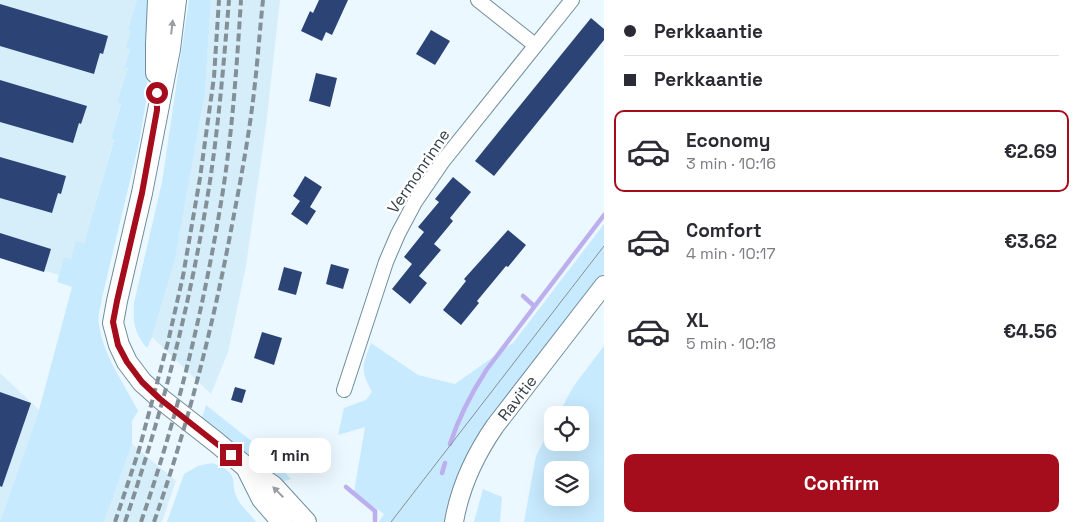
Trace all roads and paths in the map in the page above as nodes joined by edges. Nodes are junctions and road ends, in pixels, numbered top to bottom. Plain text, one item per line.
1 (158, 0) edge
2 (176, 0) edge
3 (478, 0) edge
4 (572, 0) edge
5 (535, 45) junction
6 (157, 110) junction
7 (604, 285) edge
8 (344, 390) dead end
9 (246, 467) junction
10 (282, 522) edge
11 (306, 522) edge
12 (454, 522) edge

1 - 6 main road
6 -> 2 main road
3 - 5 street
4 - 5 street, Vermonrinne
5 - 8 street, Vermonrinne
6 - 9 main road
7 - 12 street, Ravitie
9 - 10 main road
11 -> 9 main road

